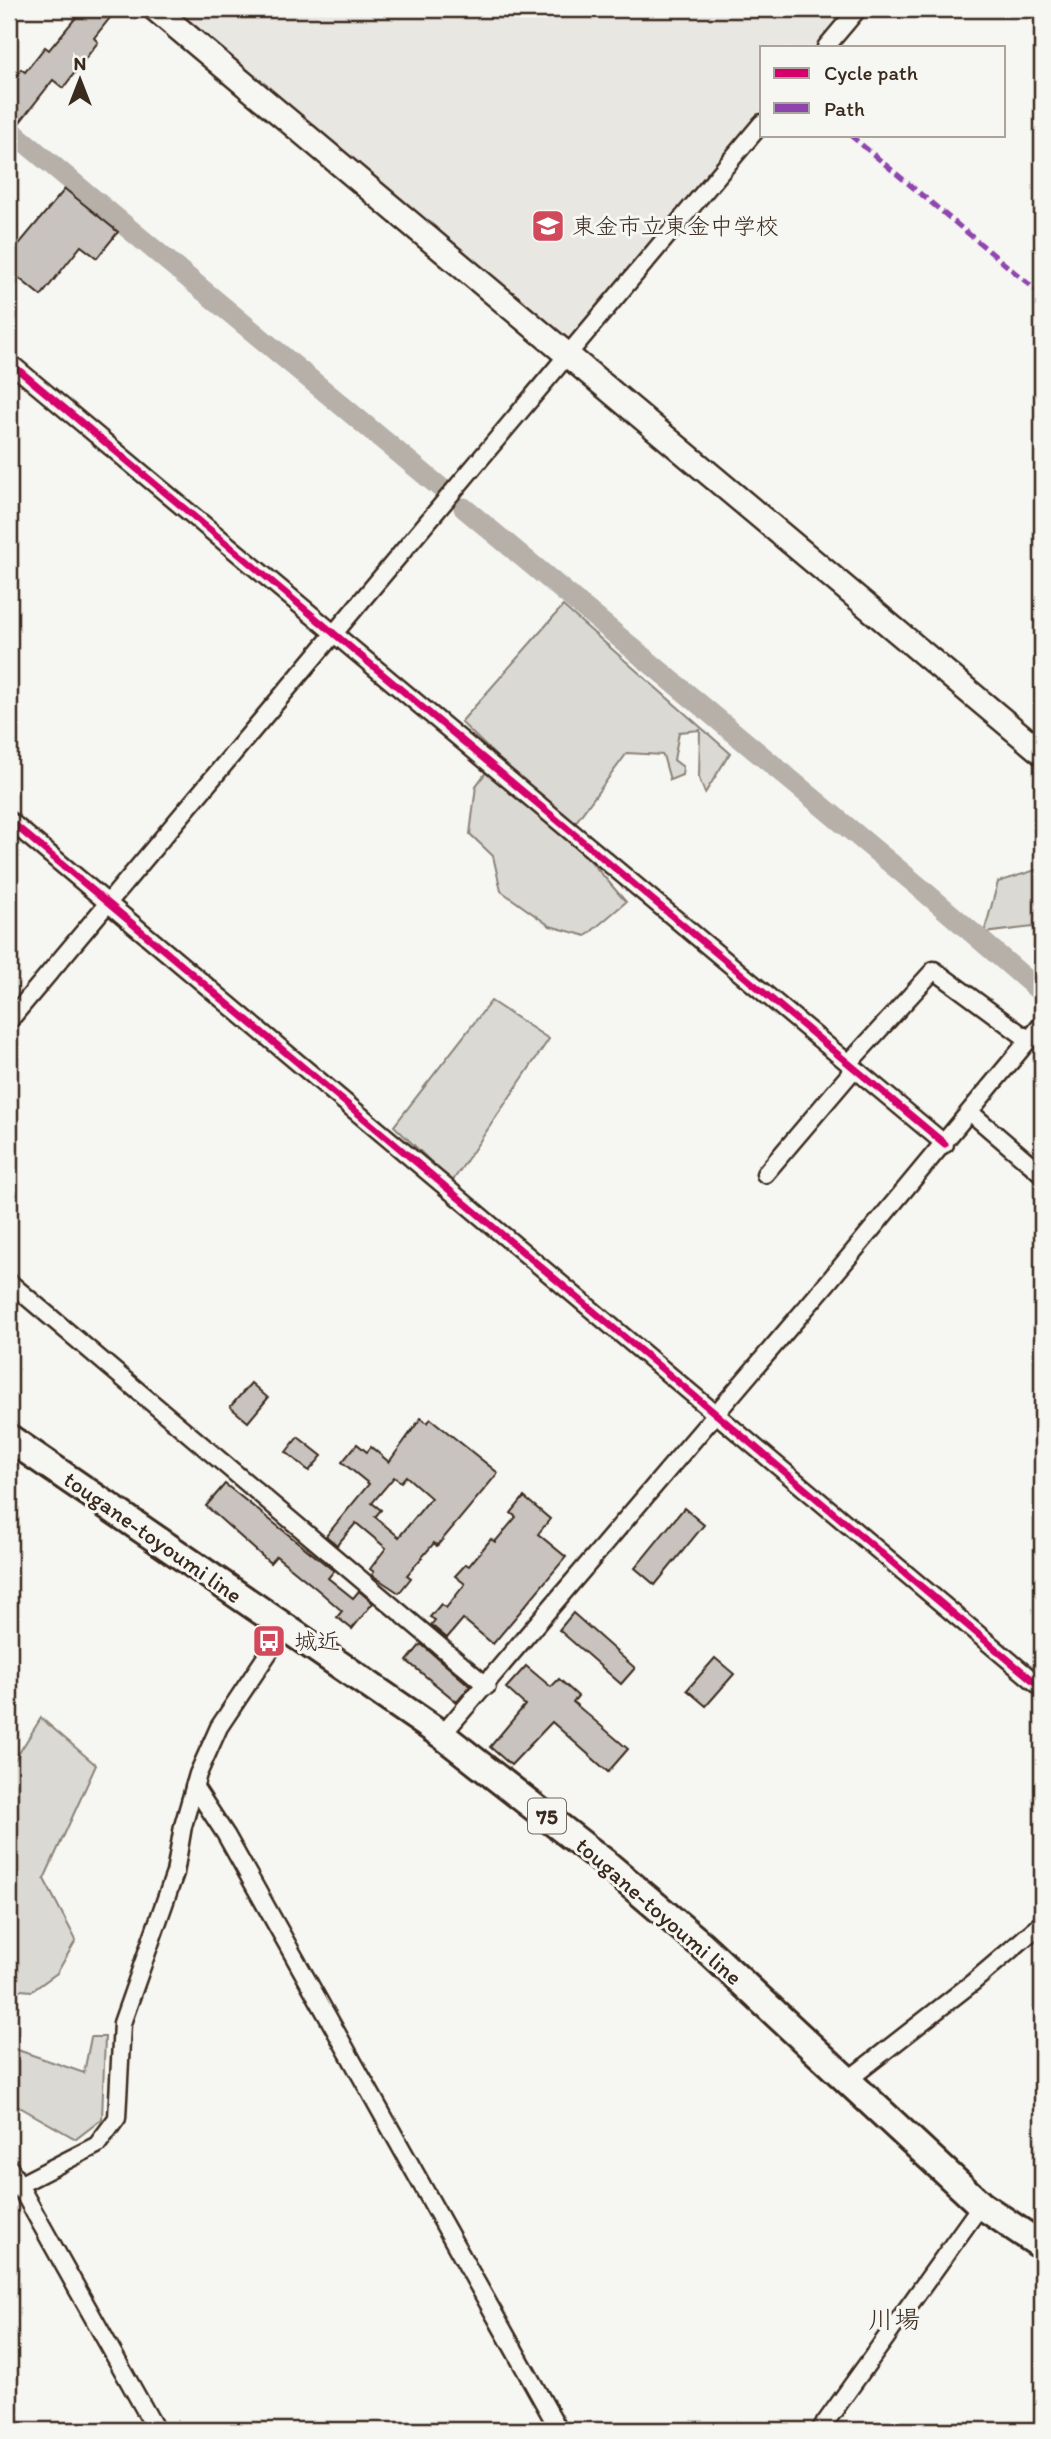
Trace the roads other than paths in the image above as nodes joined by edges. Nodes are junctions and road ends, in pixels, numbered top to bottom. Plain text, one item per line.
1 (155, 9) edge
2 (858, 9) edge
3 (827, 46) edge
4 (760, 125) edge
5 (568, 356) junction
6 (9, 362) edge
7 (334, 631) junction
8 (1042, 753) edge
9 (9, 820) edge
10 (106, 902) junction
11 (9, 1021) edge
12 (1042, 1024) edge
13 (1029, 1040) junction
14 (852, 1066) junction
15 (971, 1113) junction
16 (945, 1144) junction
17 (765, 1174) dead end
18 (1042, 1174) edge
19 (9, 1282) edge
20 (716, 1413) junction
21 (9, 1438) edge
22 (285, 1628) junction
23 (487, 1686) junction
24 (1042, 1688) edge
25 (442, 1735) junction
26 (194, 1786) junction
27 (1042, 1923) edge
28 (848, 2080) junction
29 (9, 2167) edge
30 (14, 2187) edge
31 (981, 2205) junction
32 (1042, 2246) edge
33 (156, 2430) edge
34 (559, 2430) edge
35 (820, 2430) edge

1 - 5 street
2 - 3 street
4 - 5 street
5 - 7 street
5 - 8 street
6 - 7 street
7 - 10 street
7 - 14 street
9 - 10 street
10 - 11 street
10 - 20 street
12 - 13 street
13 - 14 street
13 - 15 street
14 - 16 street
14 - 17 street
15 - 16 street
15 - 18 street
16 - 20 street
19 - 23 street
20 - 23 street
20 - 24 street
21 - 22 main road, tougane-toyoumi line / 75
22 - 25 main road, tougane-toyoumi line / 75
22 - 26 street
23 - 25 street
25 - 28 main road, tougane-toyoumi line / 75
26 - 30 street
26 - 34 street
27 - 28 street
28 - 31 main road, tougane-toyoumi line / 75
29 - 30 street
30 - 33 street
31 - 32 main road, tougane-toyoumi line / 75
31 - 35 street

